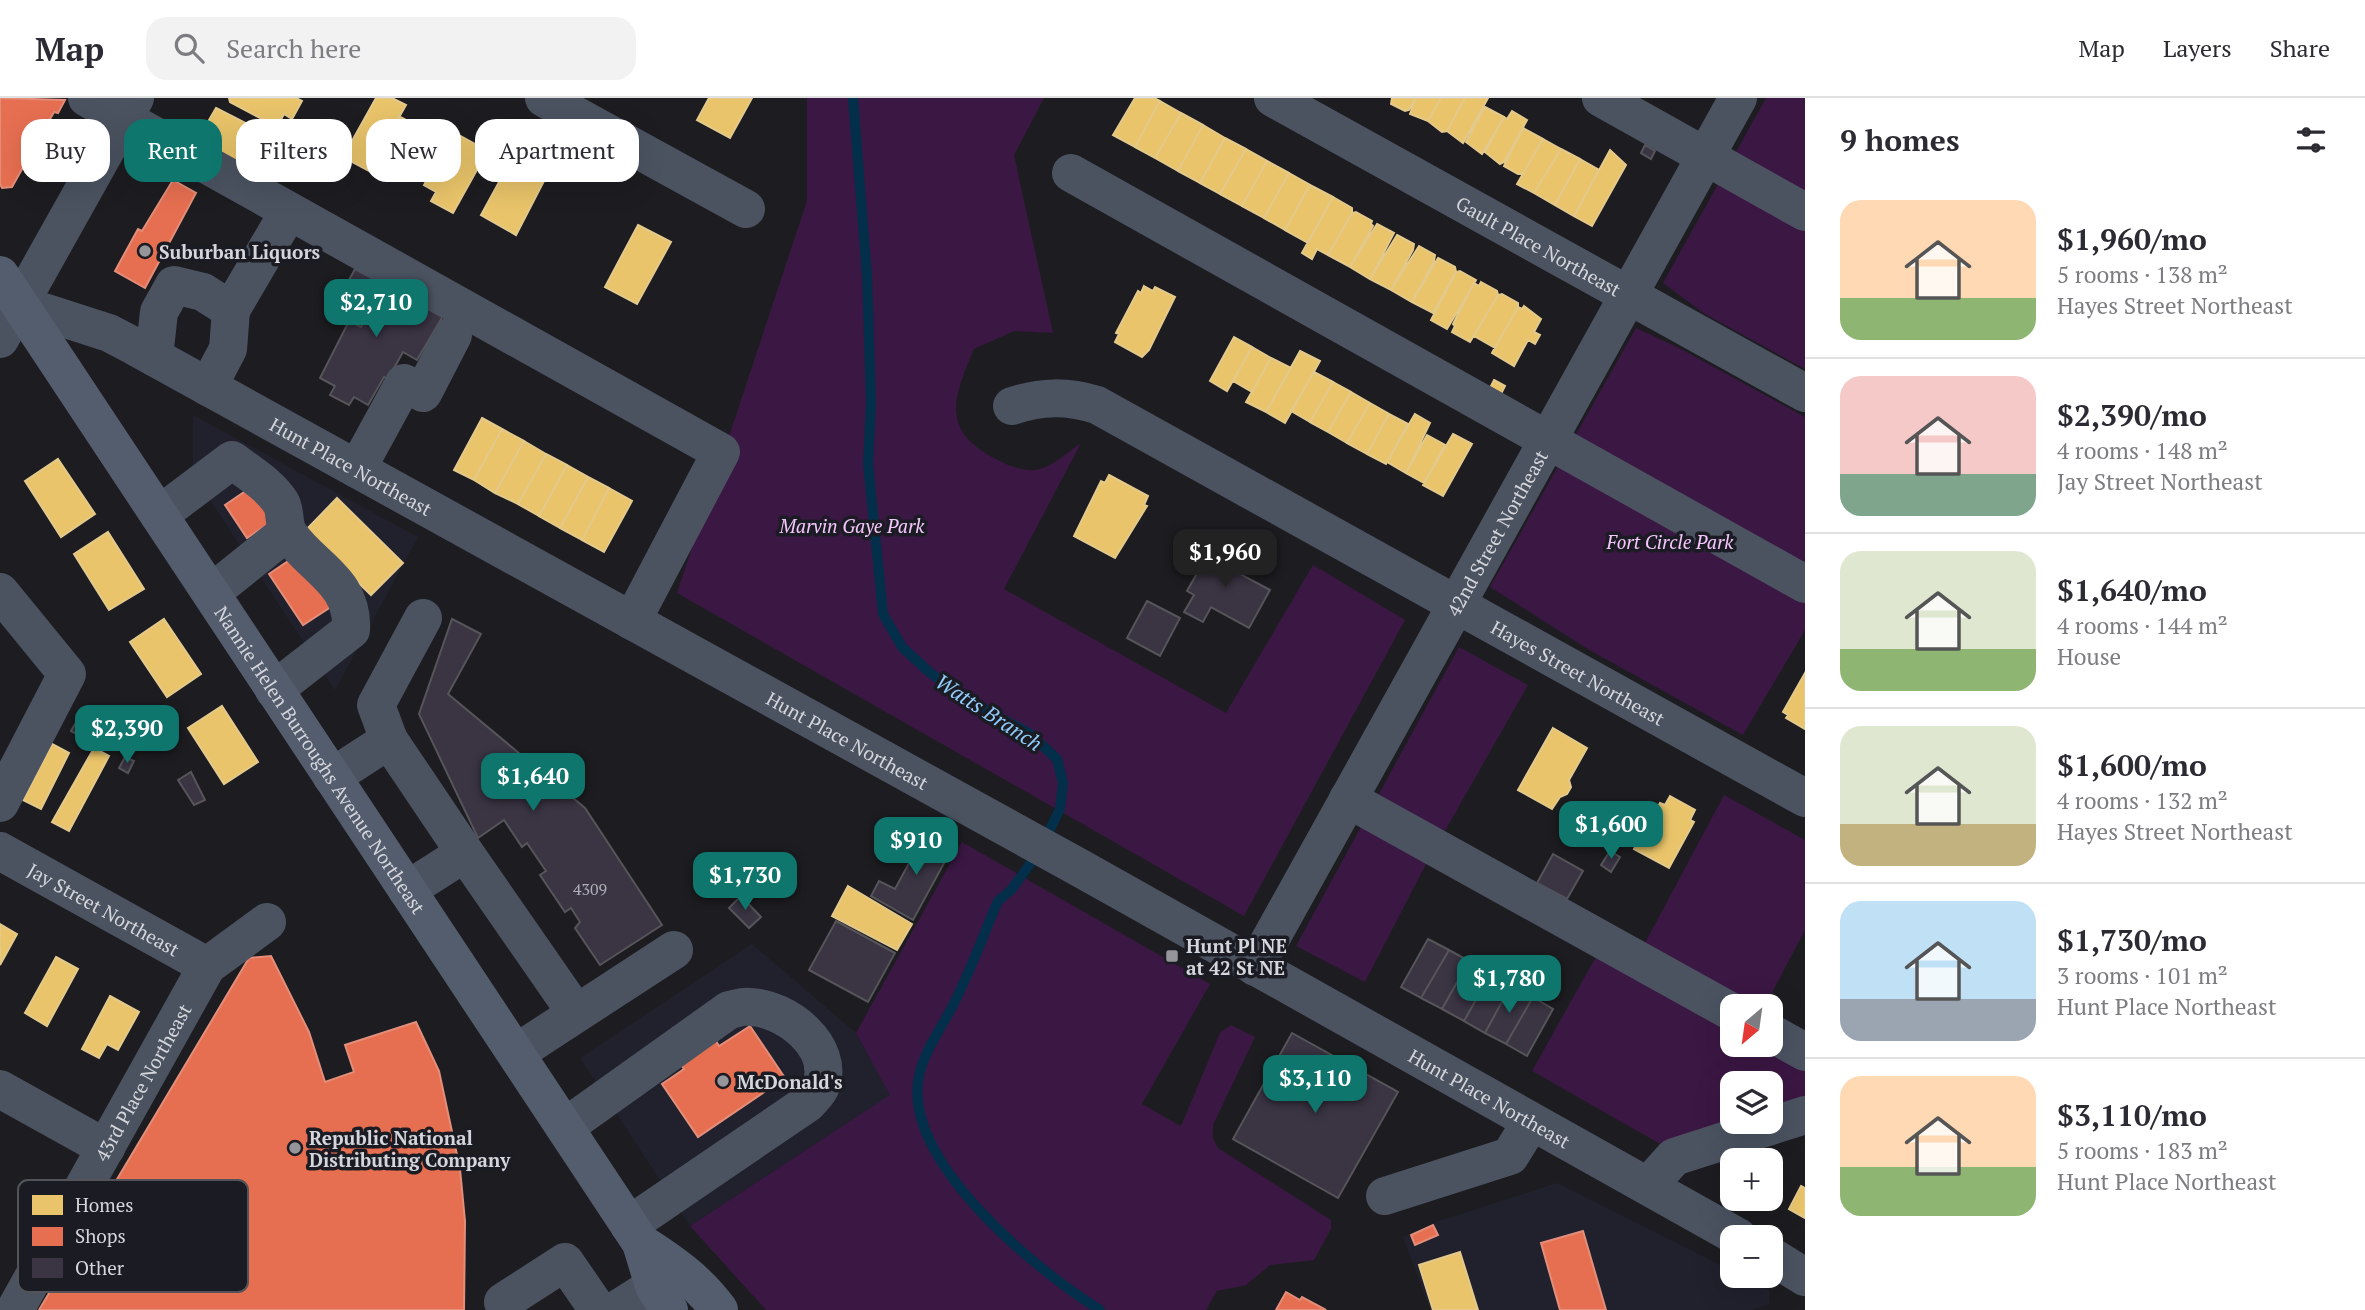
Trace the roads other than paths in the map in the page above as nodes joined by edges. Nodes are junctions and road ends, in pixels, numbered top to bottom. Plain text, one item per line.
1 (88, 98) edge
2 (544, 98) edge
3 (1273, 98) edge
4 (1601, 98) edge
5 (1738, 98) edge
6 (130, 108) edge
7 (1705, 158) junction
8 (1071, 173) dead end
9 (746, 209) dead end
10 (289, 211) junction
11 (1805, 212) edge
12 (10, 290) edge
13 (1629, 295) junction
14 (231, 310) junction
15 (453, 335) dead end
16 (0, 339) edge
17 (154, 357) junction
18 (208, 387) junction
19 (1805, 393) edge
20 (1012, 406) dead end
21 (1548, 440) junction
22 (357, 469) junction
23 (159, 515) junction
24 (287, 532) junction
25 (1805, 583) edge
26 (0, 592) edge
27 (211, 593) junction
28 (1457, 604) junction
29 (423, 618) dead end
30 (632, 621) junction
31 (274, 690) junction
32 (388, 740) junction
33 (332, 777) junction
34 (1805, 797) edge
35 (1348, 799) junction
36 (0, 803) edge
37 (0, 851) edge
38 (465, 853) junction
39 (407, 890) junction
40 (267, 922) dead end
41 (674, 950) dead end
42 (208, 966) junction
43 (1255, 967) junction
44 (1720, 1005) edge
45 (576, 1013) junction
46 (1783, 1040) edge
47 (1805, 1052) edge
48 (516, 1054) junction
49 (0, 1089) edge
50 (1805, 1115) edge
51 (1531, 1122) junction
52 (565, 1128) junction
53 (106, 1148) junction
54 (88, 1180) edge
55 (1648, 1186) junction
56 (1385, 1196) dead end
57 (1720, 1227) edge
58 (635, 1234) junction
59 (1783, 1263) edge
60 (1805, 1277) edge
61 (25, 1292) edge
62 (661, 1298) edge
63 (503, 1302) dead end
64 (15, 1310) edge
65 (598, 1310) edge
66 (616, 1310) edge
67 (719, 1310) edge

1 - 6 street
2 - 9 street
3 - 13 street, Gault Place Northeast
4 - 7 street
5 - 7 street, 42nd Street Northeast
6 - 10 street
6 - 12 street
7 - 11 street
7 - 13 street, 42nd Street Northeast
8 - 21 street
10 - 14 street
10 - 30 street
12 - 16 street
12 - 17 street, Hunt Place Northeast
12 - 23 main road, Nannie Helen Burroughs Avenue Northeast
13 - 19 street, Gault Place Northeast
13 - 21 street, 42nd Street Northeast
14 - 17 street
14 - 18 street
15 - 22 street
17 - 18 street, Hunt Place Northeast
18 - 22 street, Hunt Place Northeast
20 - 28 street, Hayes Street Northeast
21 - 25 street
21 - 28 street, 42nd Street Northeast
22 - 30 street, Hunt Place Northeast
23 - 24 street
23 - 27 main road, Nannie Helen Burroughs Avenue Northeast
24 - 27 street
24 - 31 street
26 - 36 street
27 - 31 main road, Nannie Helen Burroughs Avenue Northeast
28 - 34 street, Hayes Street Northeast
28 - 35 street, 42nd Street Northeast
29 - 32 street
30 - 43 street, Hunt Place Northeast
31 - 33 main road, Nannie Helen Burroughs Avenue Northeast
32 - 33 street
32 - 38 street
33 - 39 main road, Nannie Helen Burroughs Avenue Northeast
35 - 43 street, 42nd Street Northeast
35 - 44 street
37 - 42 street, Jay Street Northeast
38 - 39 street
38 - 45 street
39 - 48 main road, Nannie Helen Burroughs Avenue Northeast
40 - 42 street
41 - 45 street
42 - 53 street, 43rd Place Northeast
43 - 51 street, Hunt Place Northeast
45 - 48 street
46 - 47 street
48 - 52 main road, Nannie Helen Burroughs Avenue Northeast
49 - 53 street
50 - 55 street
51 - 55 street, Hunt Place Northeast
51 - 56 street
52 - 58 main road, Nannie Helen Burroughs Avenue Northeast
52 - 58 street
53 - 54 street, 43rd Place Northeast
55 - 57 street, Hunt Place Northeast
58 - 62 main road, Nannie Helen Burroughs Avenue Northeast
58 - 67 main road, Nannie Helen Burroughs Avenue Northeast
59 - 60 street
61 - 64 street, 43rd Place Northeast
62 - 66 street
63 - 65 street

